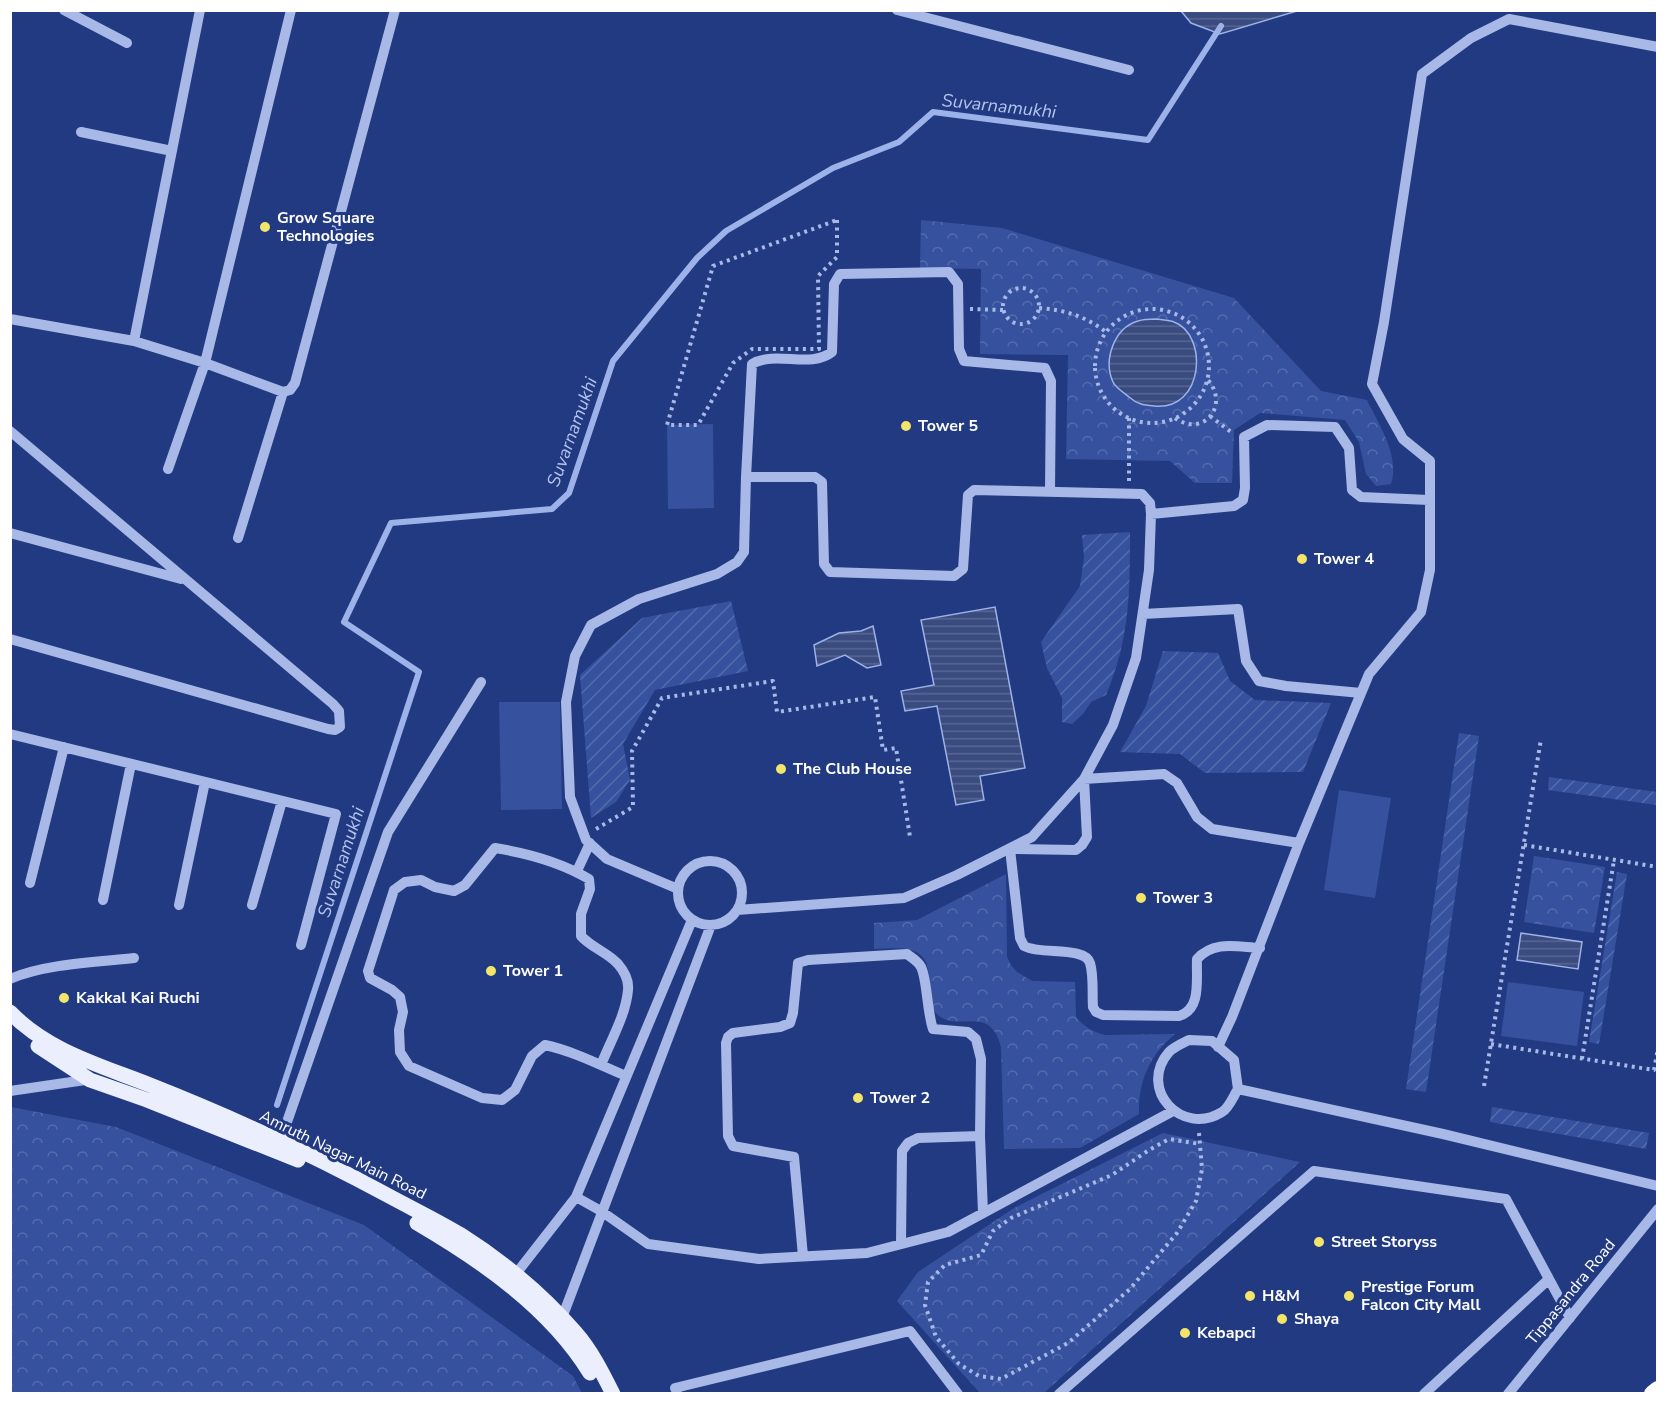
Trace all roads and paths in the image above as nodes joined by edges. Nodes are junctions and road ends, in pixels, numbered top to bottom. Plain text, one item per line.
1 (64, 10) edge
2 (200, 10) edge
3 (291, 10) edge
4 (395, 10) edge
5 (897, 10) edge
6 (84, 15) edge
7 (127, 43) dead end
8 (1658, 47) edge
9 (1129, 70) dead end
10 (81, 132) dead end
11 (172, 151) junction
12 (713, 266) joint
13 (1039, 308) junction
14 (958, 309) junction
15 (1003, 310) junction
16 (10, 319) edge
17 (1106, 332) junction
18 (134, 341) junction
19 (205, 363) junction
20 (1208, 380) junction
21 (283, 392) junction
22 (1210, 416) junction
23 (1129, 417) junction
24 (1175, 418) junction
25 (10, 430) edge
26 (1245, 443) junction
27 (168, 469) dead end
28 (746, 477) junction
29 (1050, 491) junction
30 (1129, 494) junction
31 (1429, 500) junction
32 (1151, 514) junction
33 (10, 533) edge
34 (238, 538) dead end
35 (186, 580) junction
36 (1143, 614) junction
37 (10, 639) edge
38 (481, 682) dead end
39 (1361, 693) junction
40 (10, 734) edge
41 (1541, 739) dead end
42 (64, 747) junction
43 (131, 764) junction
44 (1084, 779) junction
45 (205, 782) junction
46 (282, 801) junction
47 (910, 837) dead end
48 (587, 840) junction
49 (1299, 843) junction
50 (1524, 845) junction
51 (1010, 849) junction
52 (1614, 860) junction
53 (1658, 867) edge
54 (577, 872) junction
55 (30, 883) dead end
56 (678, 889) junction
57 (103, 900) dead end
58 (180, 905) dead end
59 (252, 905) dead end
60 (737, 910) junction
61 (692, 920) junction
62 (711, 925) junction
63 (301, 945) dead end
64 (1260, 948) junction
65 (134, 958) dead end
66 (10, 979) edge
67 (10, 1012) edge
68 (10, 1027) edge
69 (1491, 1044) junction
70 (1218, 1047) junction
71 (1658, 1048) edge
72 (1582, 1059) junction
73 (601, 1065) junction
74 (102, 1068) junction
75 (627, 1076) junction
76 (90, 1080) junction
77 (1484, 1086) dead end
78 (1238, 1089) junction
79 (10, 1091) edge
80 (1173, 1111) junction
81 (1198, 1120) junction
82 (980, 1136) junction
83 (280, 1142) junction
84 (1200, 1144) junction
85 (1658, 1186) edge
86 (576, 1197) junction
87 (1658, 1209) edge
88 (602, 1211) junction
89 (983, 1213) junction
90 (901, 1244) junction
91 (803, 1256) junction
92 (515, 1275) junction
93 (1549, 1279) junction
94 (562, 1318) junction
95 (1570, 1318) junction
96 (1658, 1390) edge
97 (602, 1394) edge
98 (613, 1394) edge
99 (678, 1394) edge
100 (958, 1394) edge
101 (1059, 1394) edge
102 (1424, 1394) edge
103 (1508, 1394) edge
104 (1653, 1394) edge

1 - 6 street
2 - 11 street
3 - 19 street
4 - 21 street
5 - 9 street
6 - 7 street
8 - 31 street
10 - 11 street
11 - 18 street
12 - 12 path
13 - 15 path
13 - 15 path
13 - 17 path
14 - 15 path
14 - 28 street
14 - 29 street
16 - 18 street
17 - 20 path
17 - 23 path
18 - 19 street
19 - 21 street
19 - 27 street
20 - 22 path
20 - 24 path
21 - 34 street
22 - 24 path
22 - 26 path
23 - 24 path
23 - 30 path
25 - 35 street
26 - 31 street
26 - 32 street
28 - 29 street
28 - 48 street
29 - 30 street
30 - 32 street
31 - 39 street
32 - 36 street
33 - 35 street
35 - 37 street
36 - 39 street
36 - 44 street
38 - 83 street
39 - 49 street
40 - 42 street
41 - 50 path
42 - 43 street
42 - 55 street
43 - 45 street
43 - 57 street
44 - 49 street
44 - 51 street
44 - 51 street
45 - 46 street
45 - 58 street
46 - 59 street
46 - 63 street
47 - 48 path
48 - 54 street
48 - 56 street
49 - 64 street
50 - 52 path
50 - 69 path
51 - 60 street
51 - 64 street
52 - 53 path
52 - 72 path
54 - 73 street
54 - 73 street
56 - 60 street
56 - 61 street
60 - 62 street
61 - 62 street
61 - 75 street
62 - 88 street
64 - 70 street
65 - 66 street
67 - 74 main road, Amruth Nagar Main Road
68 - 76 main road, Amruth Nagar Main Road
69 - 72 path
69 - 77 path
70 - 78 street
70 - 80 street
71 - 72 path
73 - 75 street
74 - 76 street
74 - 83 main road, Amruth Nagar Main Road
75 - 86 street
76 - 79 street
76 - 97 main road, Amruth Nagar Main Road
78 - 81 street
78 - 85 street
80 - 81 street
80 - 89 street
81 - 84 path
82 - 89 street
82 - 90 street
82 - 91 street
83 - 92 main road, Amruth Nagar Main Road
84 - 84 path
86 - 88 street
86 - 92 street
87 - 95 street, Tippasandra Road
88 - 91 street
88 - 94 street
89 - 90 street
90 - 91 street
92 - 94 main road, Amruth Nagar Main Road
93 - 95 street
93 - 101 street
93 - 102 street
94 - 98 main road, Amruth Nagar Main Road
95 - 103 street, Tippasandra Road
96 - 104 highway
99 - 100 street

